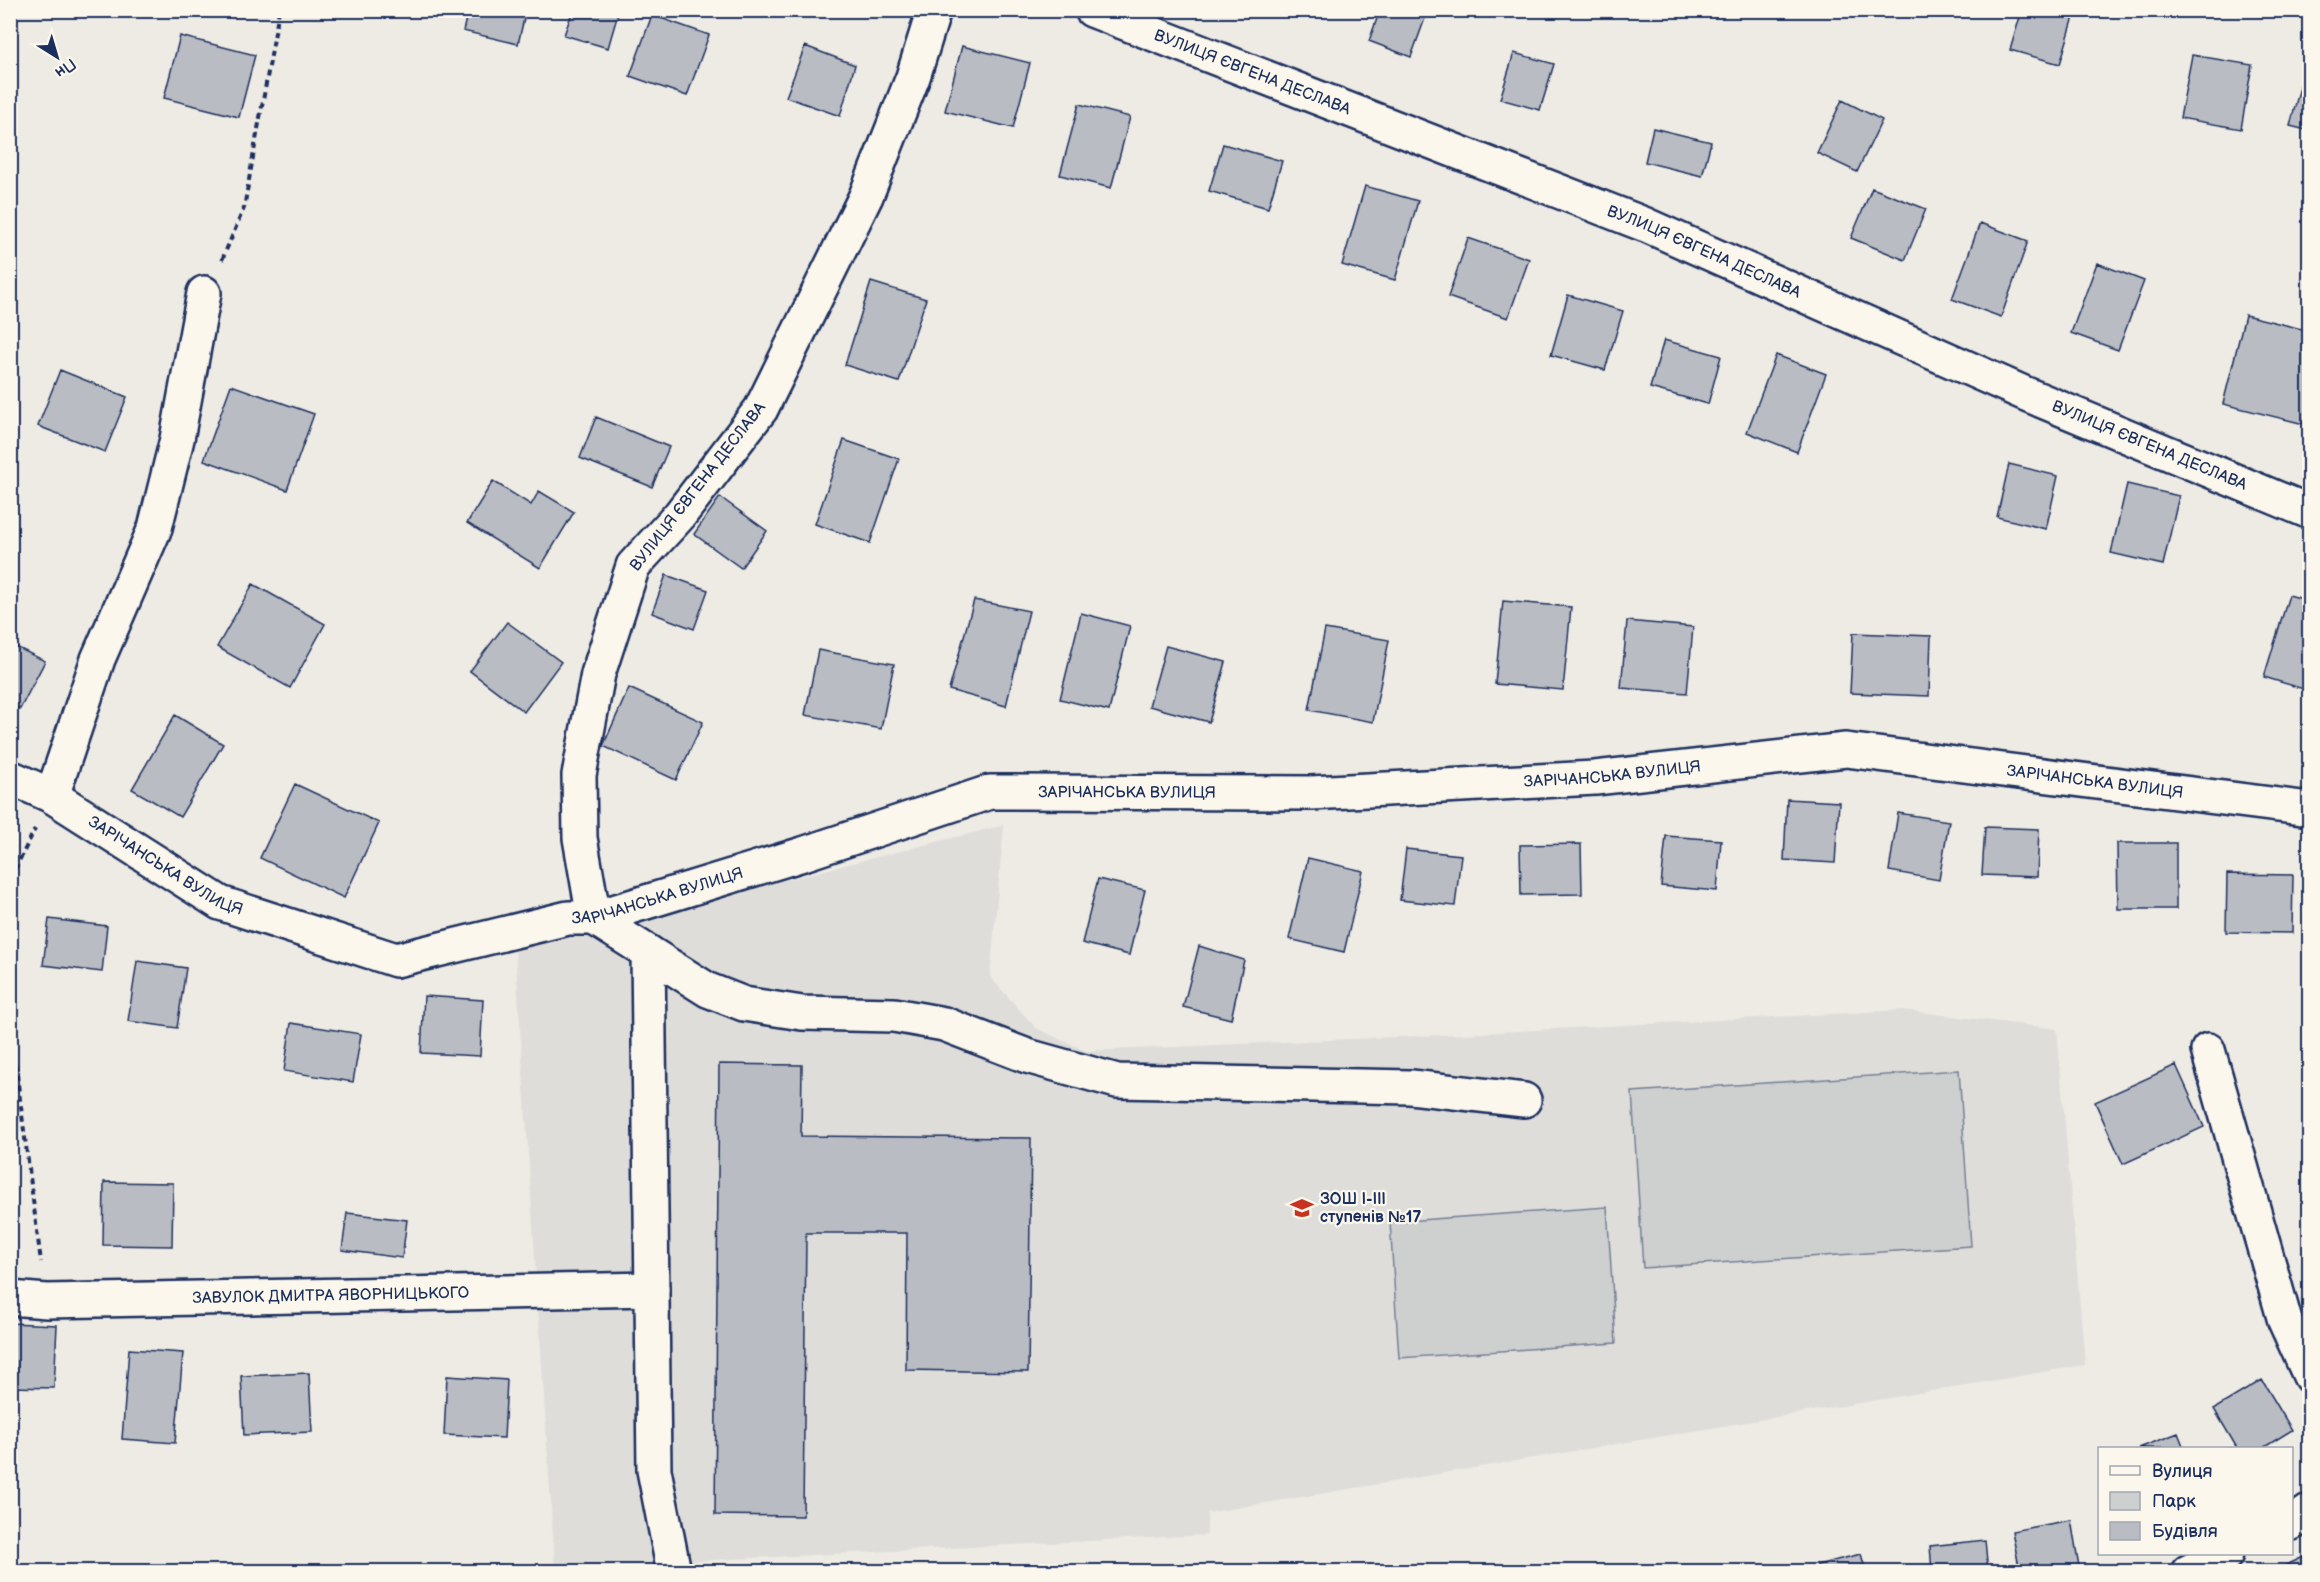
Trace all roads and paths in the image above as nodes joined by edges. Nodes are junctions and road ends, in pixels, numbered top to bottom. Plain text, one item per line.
1 (279, 10) edge
2 (934, 10) edge
3 (1092, 10) edge
4 (204, 293) joint
5 (2310, 512) edge
6 (10, 777) edge
7 (52, 796) junction
8 (2310, 809) edge
9 (10, 879) edge
10 (594, 918) junction
11 (648, 952) junction
12 (10, 1022) edge
13 (2208, 1050) dead end
14 (1524, 1100) dead end
15 (652, 1289) junction
16 (10, 1298) edge
17 (47, 1301) junction
18 (2310, 1376) edge
19 (2310, 1511) edge
20 (2293, 1522) edge
21 (2224, 1555) edge
22 (674, 1572) edge
23 (2188, 1572) edge

1 - 4 path
2 - 10 street, ВУЛИЦЯ ЄВГЕНА ДЕСЛАВА
3 - 5 street, ВУЛИЦЯ ЄВГЕНА ДЕСЛАВА
4 - 7 street
6 - 7 street, ЗАРІЧАНСЬКА ВУЛИЦЯ
7 - 9 path
7 - 10 street, ЗАРІЧАНСЬКА ВУЛИЦЯ
8 - 10 street, ЗАРІЧАНСЬКА ВУЛИЦЯ
10 - 11 street
11 - 14 street
11 - 15 street
12 - 17 path
13 - 18 street
15 - 17 street, ЗАВУЛОК ДМИТРА ЯВОРНИЦЬКОГО
15 - 22 street
16 - 17 street, ЗАВУЛОК ДМИТРА ЯВОРНИЦЬКОГО
19 - 20 street
21 - 23 street

